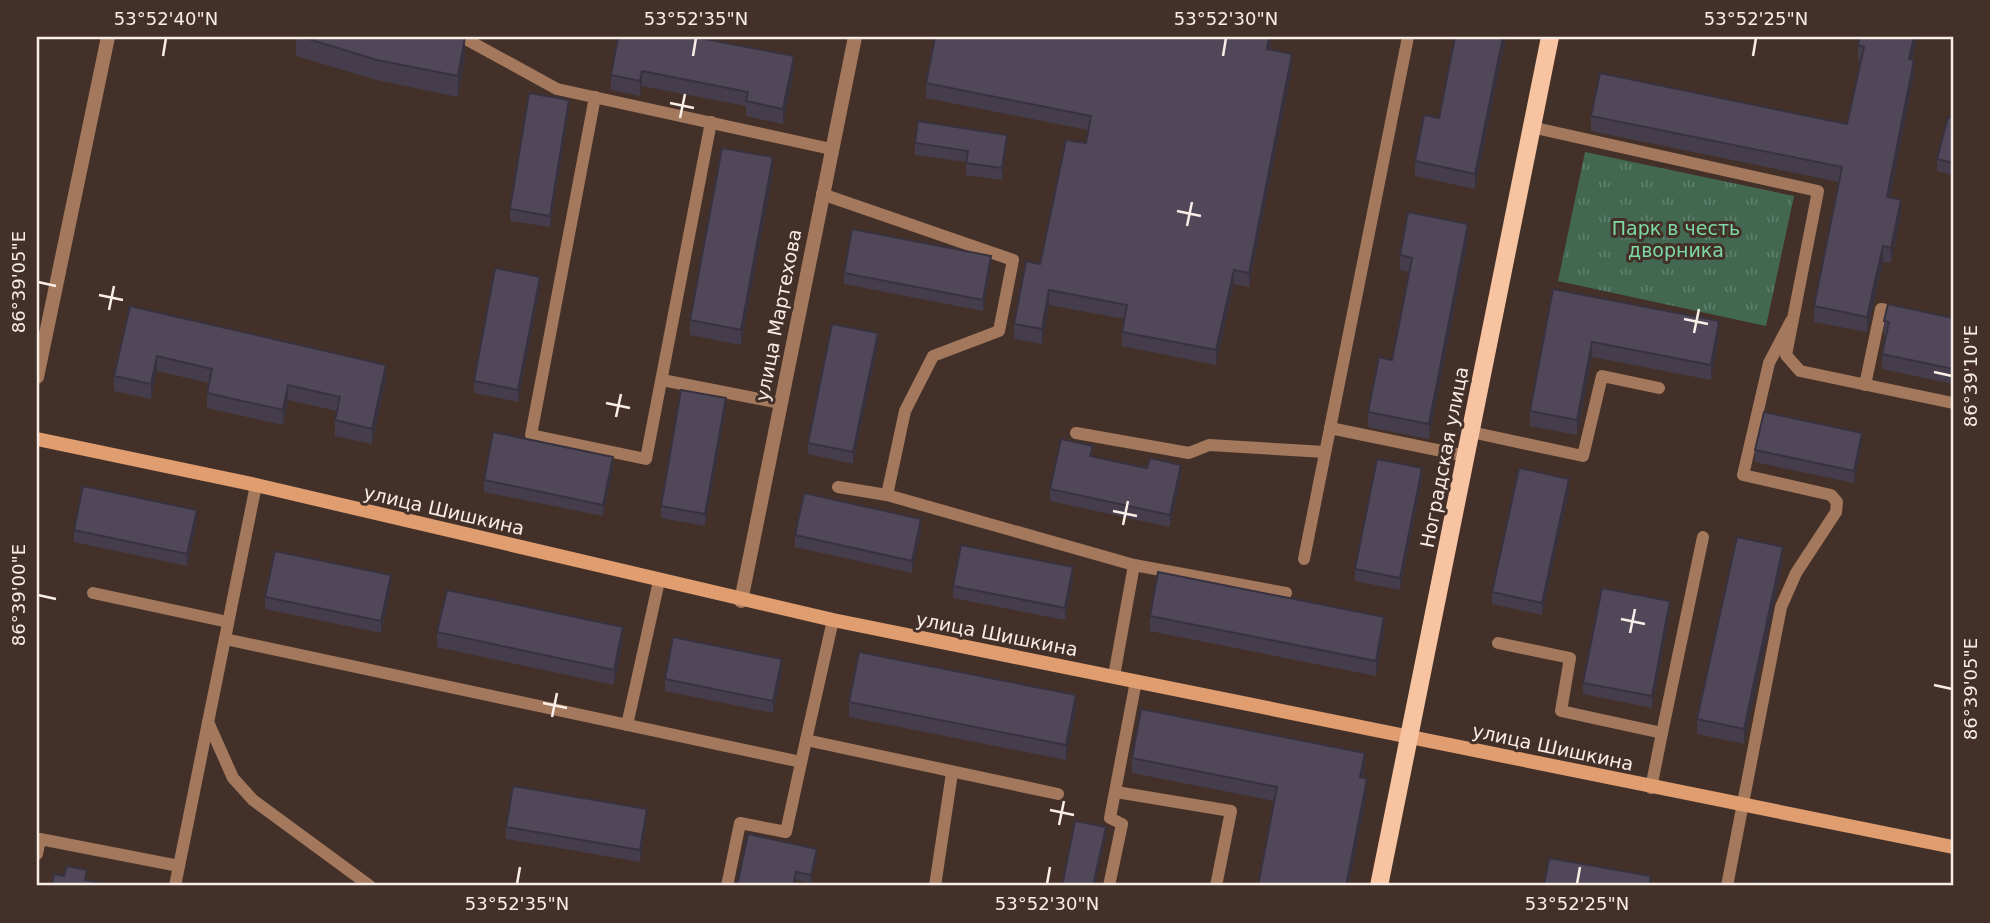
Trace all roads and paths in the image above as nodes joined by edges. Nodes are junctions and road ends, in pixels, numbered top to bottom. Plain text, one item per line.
1 (108, 37) edge
2 (463, 37) edge
3 (855, 37) edge
4 (1408, 37) edge
5 (1550, 37) edge
6 (595, 97) junction
7 (711, 122) junction
8 (1531, 127) junction
9 (831, 149) junction
10 (822, 194) junction
11 (1917, 317) edge
12 (1791, 321) junction
13 (37, 377) edge
14 (662, 380) junction
15 (1865, 384) junction
16 (1658, 388) dead end
17 (780, 403) junction
18 (1953, 403) edge
19 (1330, 428) junction
20 (1471, 432) junction
21 (1076, 433) dead end
22 (37, 439) edge
23 (1325, 452) junction
24 (1466, 456) junction
25 (257, 485) junction
26 (838, 487) dead end
27 (887, 495) junction
28 (1703, 537) dead end
29 (1304, 559) dead end
30 (1134, 565) junction
31 (659, 581) junction
32 (93, 593) dead end
33 (1286, 593) dead end
34 (741, 601) junction
35 (833, 620) junction
36 (228, 622) junction
37 (225, 639) junction
38 (1498, 643) dead end
39 (1114, 677) junction
40 (1136, 681) junction
41 (208, 722) junction
42 (627, 725) junction
43 (1662, 733) junction
44 (1409, 736) junction
45 (806, 740) junction
46 (801, 762) junction
47 (952, 773) junction
48 (1651, 788) junction
49 (1116, 792) junction
50 (1058, 794) dead end
51 (1741, 807) junction
52 (1953, 848) edge
53 (37, 854) edge
54 (179, 866) junction
55 (175, 886) edge
56 (370, 886) edge
57 (727, 886) edge
58 (935, 886) edge
59 (1109, 886) edge
60 (1216, 886) edge
61 (1379, 886) edge
62 (1727, 886) edge

1 - 13 street
2 - 6 lane
3 - 9 street, улица Мартехова
4 - 19 lane
5 - 8 main road, Ноградская улица
6 - 7 lane
6 - 14 lane
7 - 9 lane
7 - 14 lane
8 - 12 lane
8 - 20 main road, Ноградская улица
9 - 10 street, улица Мартехова
10 - 17 street, улица Мартехова
10 - 27 lane
11 - 15 lane
12 - 15 lane
12 - 51 lane
14 - 17 lane
15 - 18 lane
16 - 20 lane
17 - 34 street, улица Мартехова
19 - 23 lane
19 - 24 lane
20 - 24 main road, Ноградская улица
21 - 23 lane
22 - 25 main road, улица Шишкина
23 - 29 lane
24 - 44 main road, Ноградская улица
25 - 31 main road, улица Шишкина
25 - 36 lane
26 - 27 lane
27 - 30 lane
28 - 43 lane
30 - 33 lane
30 - 39 lane
31 - 34 main road, улица Шишкина
31 - 42 lane
32 - 36 lane
34 - 35 main road, улица Шишкина
35 - 39 main road, улица Шишкина
35 - 45 lane
36 - 37 lane
37 - 41 lane
37 - 42 lane
38 - 43 lane
39 - 40 main road, улица Шишкина
40 - 44 main road, улица Шишкина
40 - 49 lane
41 - 54 lane
41 - 56 lane
42 - 46 lane
43 - 48 lane
44 - 48 main road, улица Шишкина
44 - 61 main road, Ноградская улица
45 - 46 lane
45 - 47 lane
46 - 57 lane
47 - 50 lane
47 - 58 lane
48 - 51 main road, улица Шишкина
49 - 59 lane
49 - 60 lane
51 - 52 main road, улица Шишкина
51 - 62 lane
53 - 54 lane
54 - 55 lane

